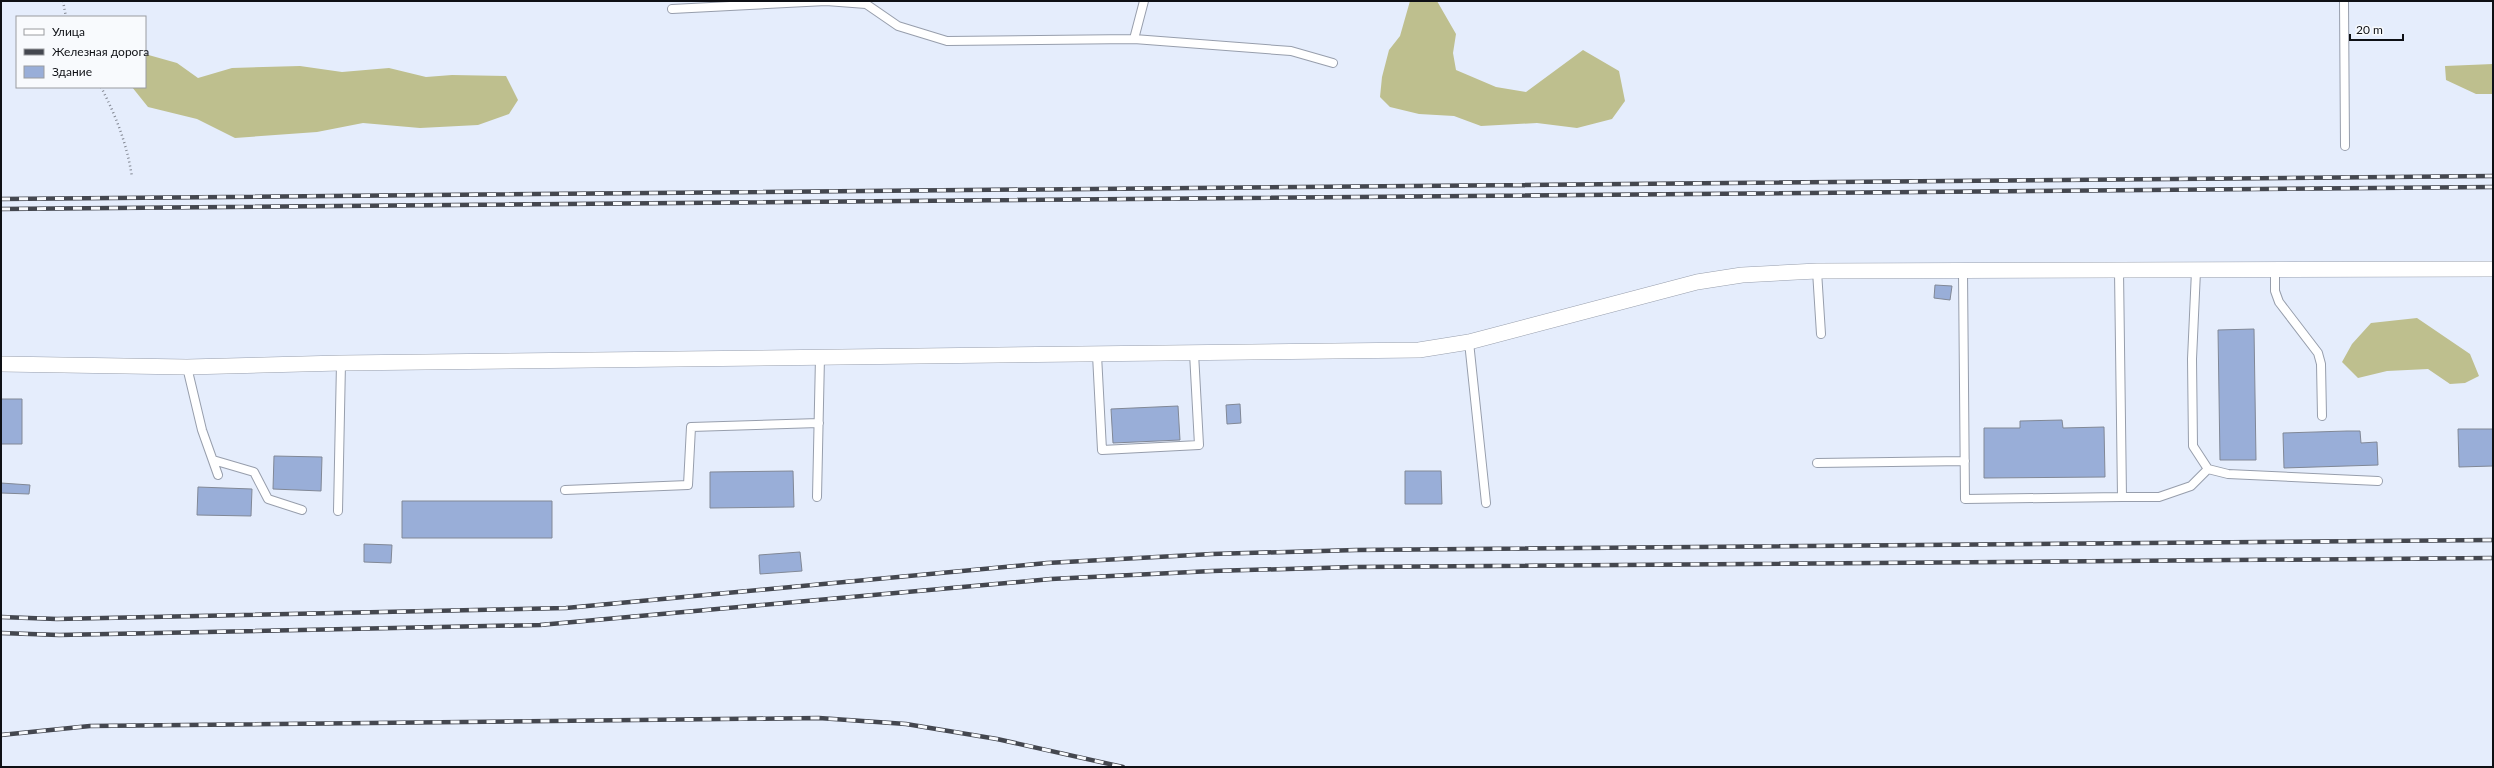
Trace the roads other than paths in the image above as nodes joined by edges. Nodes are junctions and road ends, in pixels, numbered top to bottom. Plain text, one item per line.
1 (1144, 1) edge
2 (2344, 1) edge
3 (672, 9) dead end
4 (1134, 39) junction
5 (1333, 63) dead end
6 (2345, 146) dead end
7 (2493, 269) edge
8 (2120, 270) junction
9 (2196, 270) junction
10 (2275, 270) junction
11 (1817, 271) junction
12 (1963, 272) junction
13 (1821, 334) dead end
14 (1469, 342) junction
15 (1194, 353) junction
16 (1097, 355) junction
17 (820, 357) junction
18 (341, 363) junction
19 (1, 364) edge
20 (187, 367) junction
21 (2322, 416) dead end
22 (819, 423) junction
23 (213, 460) junction
24 (1965, 462) junction
25 (1817, 463) dead end
26 (2208, 469) junction
27 (218, 475) dead end
28 (2378, 481) dead end
29 (565, 490) dead end
30 (818, 496) dead end
31 (2122, 497) junction
32 (1486, 504) dead end
33 (302, 510) dead end
34 (338, 511) dead end

1 - 4 lane
2 - 6 lane
3 - 4 lane
4 - 5 lane
7 - 10 street
8 - 9 street
8 - 12 street
8 - 31 lane
9 - 10 street
9 - 26 lane
10 - 21 lane
11 - 12 street
11 - 13 lane
11 - 14 street
12 - 24 lane
14 - 15 street
14 - 32 lane
15 - 16 street
15 - 16 lane
16 - 17 street
17 - 18 street
17 - 22 lane
18 - 20 street
18 - 34 lane
19 - 20 street
20 - 23 lane
22 - 29 lane
22 - 30 lane
23 - 27 lane
23 - 33 lane
24 - 25 lane
24 - 31 lane
26 - 28 lane
26 - 31 lane

